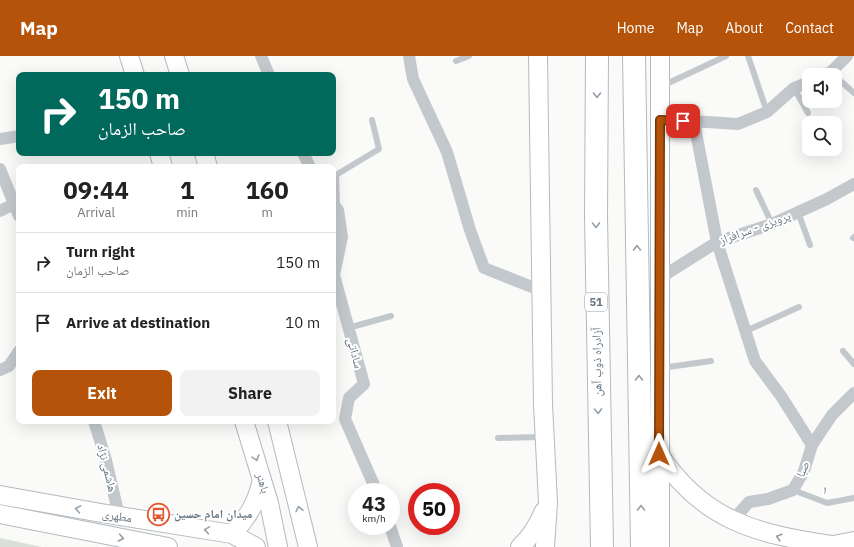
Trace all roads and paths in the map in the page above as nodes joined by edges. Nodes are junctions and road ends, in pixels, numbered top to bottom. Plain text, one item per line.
1 (129, 56) edge
2 (261, 56) edge
3 (409, 56) edge
4 (469, 56) edge
5 (538, 56) edge
6 (597, 56) edge
7 (634, 56) edge
8 (660, 56) edge
9 (726, 56) edge
10 (748, 56) edge
11 (847, 56) edge
12 (456, 61) dead end
13 (836, 68) edge
14 (134, 72) edge
15 (268, 72) edge
16 (842, 83) edge
17 (802, 85) edge
18 (660, 86) junction
19 (794, 88) junction
20 (854, 93) edge
21 (768, 112) junction
22 (808, 113) dead end
23 (372, 120) dead end
24 (660, 120) junction
25 (694, 122) junction
26 (16, 136) edge
27 (0, 139) edge
28 (0, 169) edge
29 (336, 175) edge
30 (854, 184) edge
31 (756, 190) dead end
32 (16, 202) edge
33 (16, 204) edge
34 (0, 210) edge
35 (336, 211) edge
36 (798, 212) junction
37 (772, 224) junction
38 (717, 242) junction
39 (810, 245) dead end
40 (336, 266) edge
41 (660, 278) junction
42 (336, 283) edge
43 (542, 291) junction
44 (799, 307) dead end
45 (391, 316) dead end
46 (348, 328) junction
47 (746, 331) junction
48 (843, 351) dead end
49 (16, 356) edge
50 (711, 361) dead end
51 (854, 364) edge
52 (659, 368) junction
53 (0, 370) edge
54 (854, 394) edge
55 (95, 424) edge
56 (245, 424) edge
57 (278, 424) edge
58 (545, 437) junction
59 (498, 438) dead end
60 (812, 445) junction
61 (659, 454) junction
62 (262, 480) junction
63 (373, 483) edge
64 (793, 490) junction
65 (0, 494) edge
66 (854, 498) edge
67 (548, 503) junction
68 (0, 514) edge
69 (119, 516) junction
70 (733, 520) junction
71 (232, 534) junction
72 (393, 535) edge
73 (854, 541) edge
74 (827, 546) edge
75 (168, 547) edge
76 (256, 547) edge
77 (278, 547) edge
78 (308, 547) edge
79 (397, 547) edge
80 (520, 547) edge
81 (545, 547) edge
82 (602, 547) edge
83 (642, 547) edge
84 (660, 547) edge

1 - 14 main road
2 - 15 street
3 - 43 street
4 - 12 lane
5 - 43 main road
6 -> 82 highway, آزادراه ذوب آهن / 51
83 -> 7 highway
8 - 18 main road
9 - 18 lane
10 - 21 lane
11 - 13 street
16 - 20 lane
17 - 19 street
18 - 24 main road
19 - 21 street
19 - 22 lane
21 - 25 street
23 - 29 lane
24 - 25 street
24 - 41 main road
25 - 38 street
26 - 27 street
28 - 32 street
30 - 36 street, پرویزی - سرافراز
31 - 37 lane
33 - 34 street
35 - 40 street, ساداتی
36 - 37 street, پرویزی - سرافراز
36 - 39 lane
37 - 38 street, پرویزی - سرافراز
38 - 41 street, پرویزی - سرافراز
38 - 47 street
41 - 52 main road
42 - 46 street, ساداتی
43 - 58 main road
44 - 47 lane
45 - 46 lane
46 - 63 street, ساداتی
47 - 60 street
48 - 51 lane
49 - 53 street
50 - 52 lane
52 - 61 main road
54 - 60 street, صبا
55 - 69 street, هاشمی نژاد
56 -> 62 main road, باهنر
78 -> 57 main road
58 - 59 lane
58 - 67 main road
60 - 64 street, صبا
61 - 70 main road
61 - 84 main road
62 - 71 main road
62 - 77 main road, باهنر
64 - 66 lane, ۱
64 - 70 street, صبا
69 -> 65 main road, مطهری
67 - 80 main road
67 - 81 main road
68 -> 75 main road, مطهری
71 -> 69 main road, مطهری
74 -> 70 main road
71 - 76 main road, مطهری
72 - 79 street
73 - 74 main road

